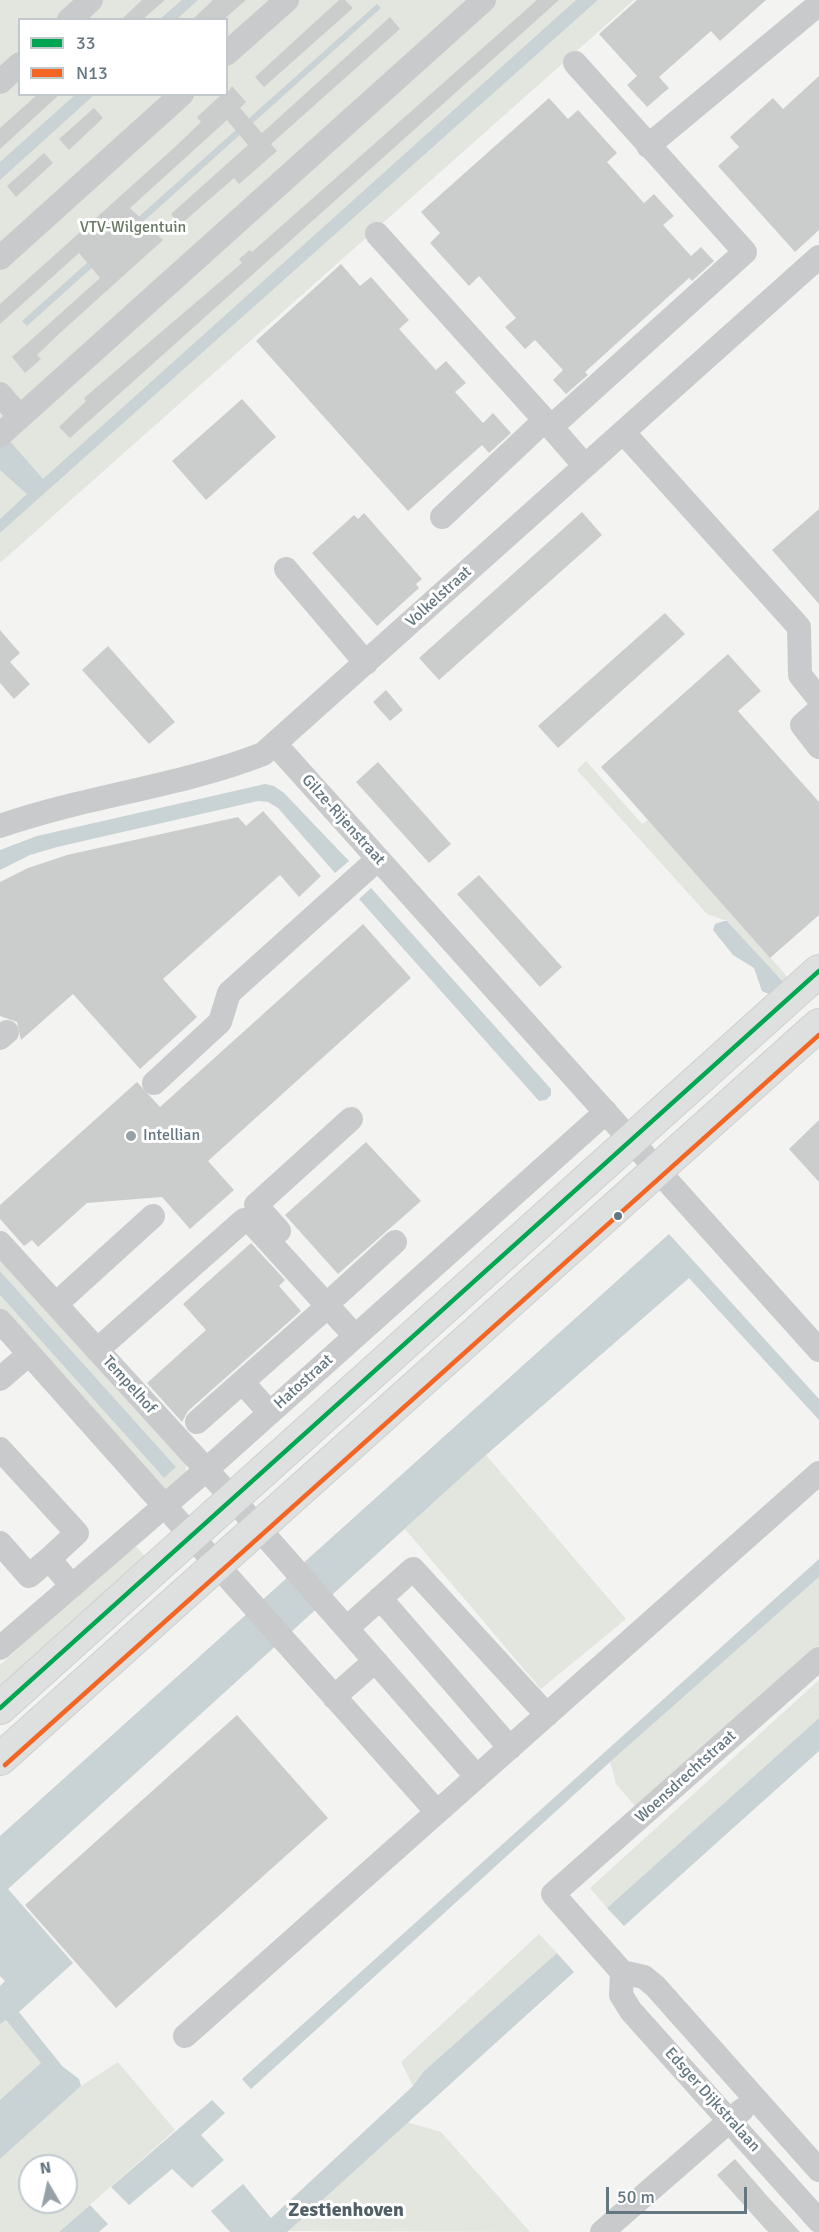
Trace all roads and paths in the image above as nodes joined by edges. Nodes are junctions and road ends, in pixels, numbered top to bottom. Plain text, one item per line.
1 (91, 0) edge
2 (287, 0) edge
3 (483, 0) edge
4 (819, 4) edge
5 (71, 18) edge
6 (228, 52) edge
7 (574, 63) dead end
8 (18, 66) edge
9 (0, 82) edge
10 (180, 96) edge
11 (648, 146) junction
12 (377, 234) dead end
13 (819, 257) edge
14 (0, 258) edge
15 (0, 394) edge
16 (20, 417) junction
17 (548, 424) junction
18 (622, 432) junction
19 (0, 435) edge
20 (585, 466) junction
21 (442, 517) dead end
22 (286, 569) dead end
23 (366, 663) junction
24 (819, 699) edge
25 (811, 717) edge
26 (276, 745) junction
27 (819, 747) edge
28 (0, 826) edge
29 (378, 859) junction
30 (819, 954) edge
31 (807, 974) edge
32 (819, 1025) edge
33 (154, 1083) dead end
34 (606, 1112) junction
35 (351, 1119) dead end
36 (631, 1140) junction
37 (657, 1170) junction
38 (153, 1216) dead end
39 (395, 1242) dead end
40 (0, 1243) edge
41 (332, 1300) junction
42 (56, 1304) junction
43 (0, 1321) edge
44 (360, 1331) junction
45 (97, 1350) junction
46 (819, 1350) edge
47 (29, 1354) junction
48 (0, 1379) edge
49 (242, 1382) junction
50 (270, 1413) junction
51 (197, 1422) dead end
52 (0, 1449) edge
53 (206, 1470) junction
54 (819, 1473) edge
55 (233, 1499) junction
56 (164, 1506) junction
57 (258, 1528) junction
58 (191, 1536) junction
59 (0, 1543) edge
60 (49, 1558) junction
61 (217, 1565) junction
62 (72, 1586) junction
63 (380, 1599) junction
64 (347, 1628) junction
65 (3, 1640) edge
66 (819, 1659) edge
67 (375, 1661) junction
68 (334, 1697) junction
69 (0, 1708) edge
70 (547, 1715) junction
71 (510, 1748) junction
72 (0, 1759) edge
73 (477, 1777) junction
74 (437, 1812) junction
75 (553, 1894) joint
76 (622, 1972) junction
77 (185, 2036) dead end
78 (756, 2098) junction
79 (731, 2120) junction
80 (819, 2170) edge
81 (819, 2221) edge
82 (602, 2232) edge

1 - 5 street
2 - 6 street
3 - 16 street
4 - 11 street
7 - 11 street
8 - 9 street
10 - 14 street
11 - 17 street
12 - 17 street
13 - 18 street, Volkelstraat
15 - 16 street
16 - 19 street
17 - 20 street
17 - 21 street
18 - 20 street, Volkelstraat
18 - 24 street
20 - 23 street, Volkelstraat
22 - 23 street
23 - 26 street, Volkelstraat
25 - 27 street
26 - 28 street, Volkelstraat
26 - 29 street, Gilze-Rijenstraat
29 - 33 street
29 - 34 street, Gilze-Rijenstraat
30 - 31 street
31 - 36 main road
32 - 37 main road
34 - 36 street, Gilze-Rijenstraat
34 - 44 street, Hatostraat
35 - 41 street
36 - 37 street, Gilze-Rijenstraat
36 - 55 main road
37 - 46 street, Gilze-Rijenstraat
37 - 57 main road
38 - 42 street
39 - 41 street
40 - 42 street, Tempelhof
41 - 44 street
41 - 45 street
41 - 49 street
42 - 45 street, Tempelhof
43 - 47 street
44 - 50 street, Hatostraat
45 - 53 street, Tempelhof
47 - 48 street
47 - 56 street
49 - 50 street
49 - 51 street
50 - 53 street, Hatostraat
52 - 60 street
53 - 55 street, Tempelhof
53 - 56 street, Hatostraat
54 - 70 street
55 - 57 street, Tempelhof
55 - 58 main road
56 - 58 street
56 - 62 street, Hatostraat
57 - 61 main road
57 - 64 street, Tempelhof
58 - 61 street
58 - 69 main road
59 - 60 street
60 - 62 street
61 - 68 street
61 - 72 main road
62 - 65 street, Hatostraat
63 - 64 street
63 - 70 street
63 - 71 street
64 - 67 street, Tempelhof
66 - 75 street, Woensdrechtstraat
67 - 68 street
67 - 73 street, Tempelhof
68 - 74 street
70 - 71 street
71 - 73 street
73 - 74 street
74 - 77 street
75 - 76 street, Edsger Dijkstralaan
76 - 78 street, Edsger Dijkstralaan
76 - 79 street, Edsger Dijkstralaan
78 - 79 street
78 - 80 street, Edsger Dijkstralaan
79 - 81 street, Edsger Dijkstralaan
79 - 82 street

